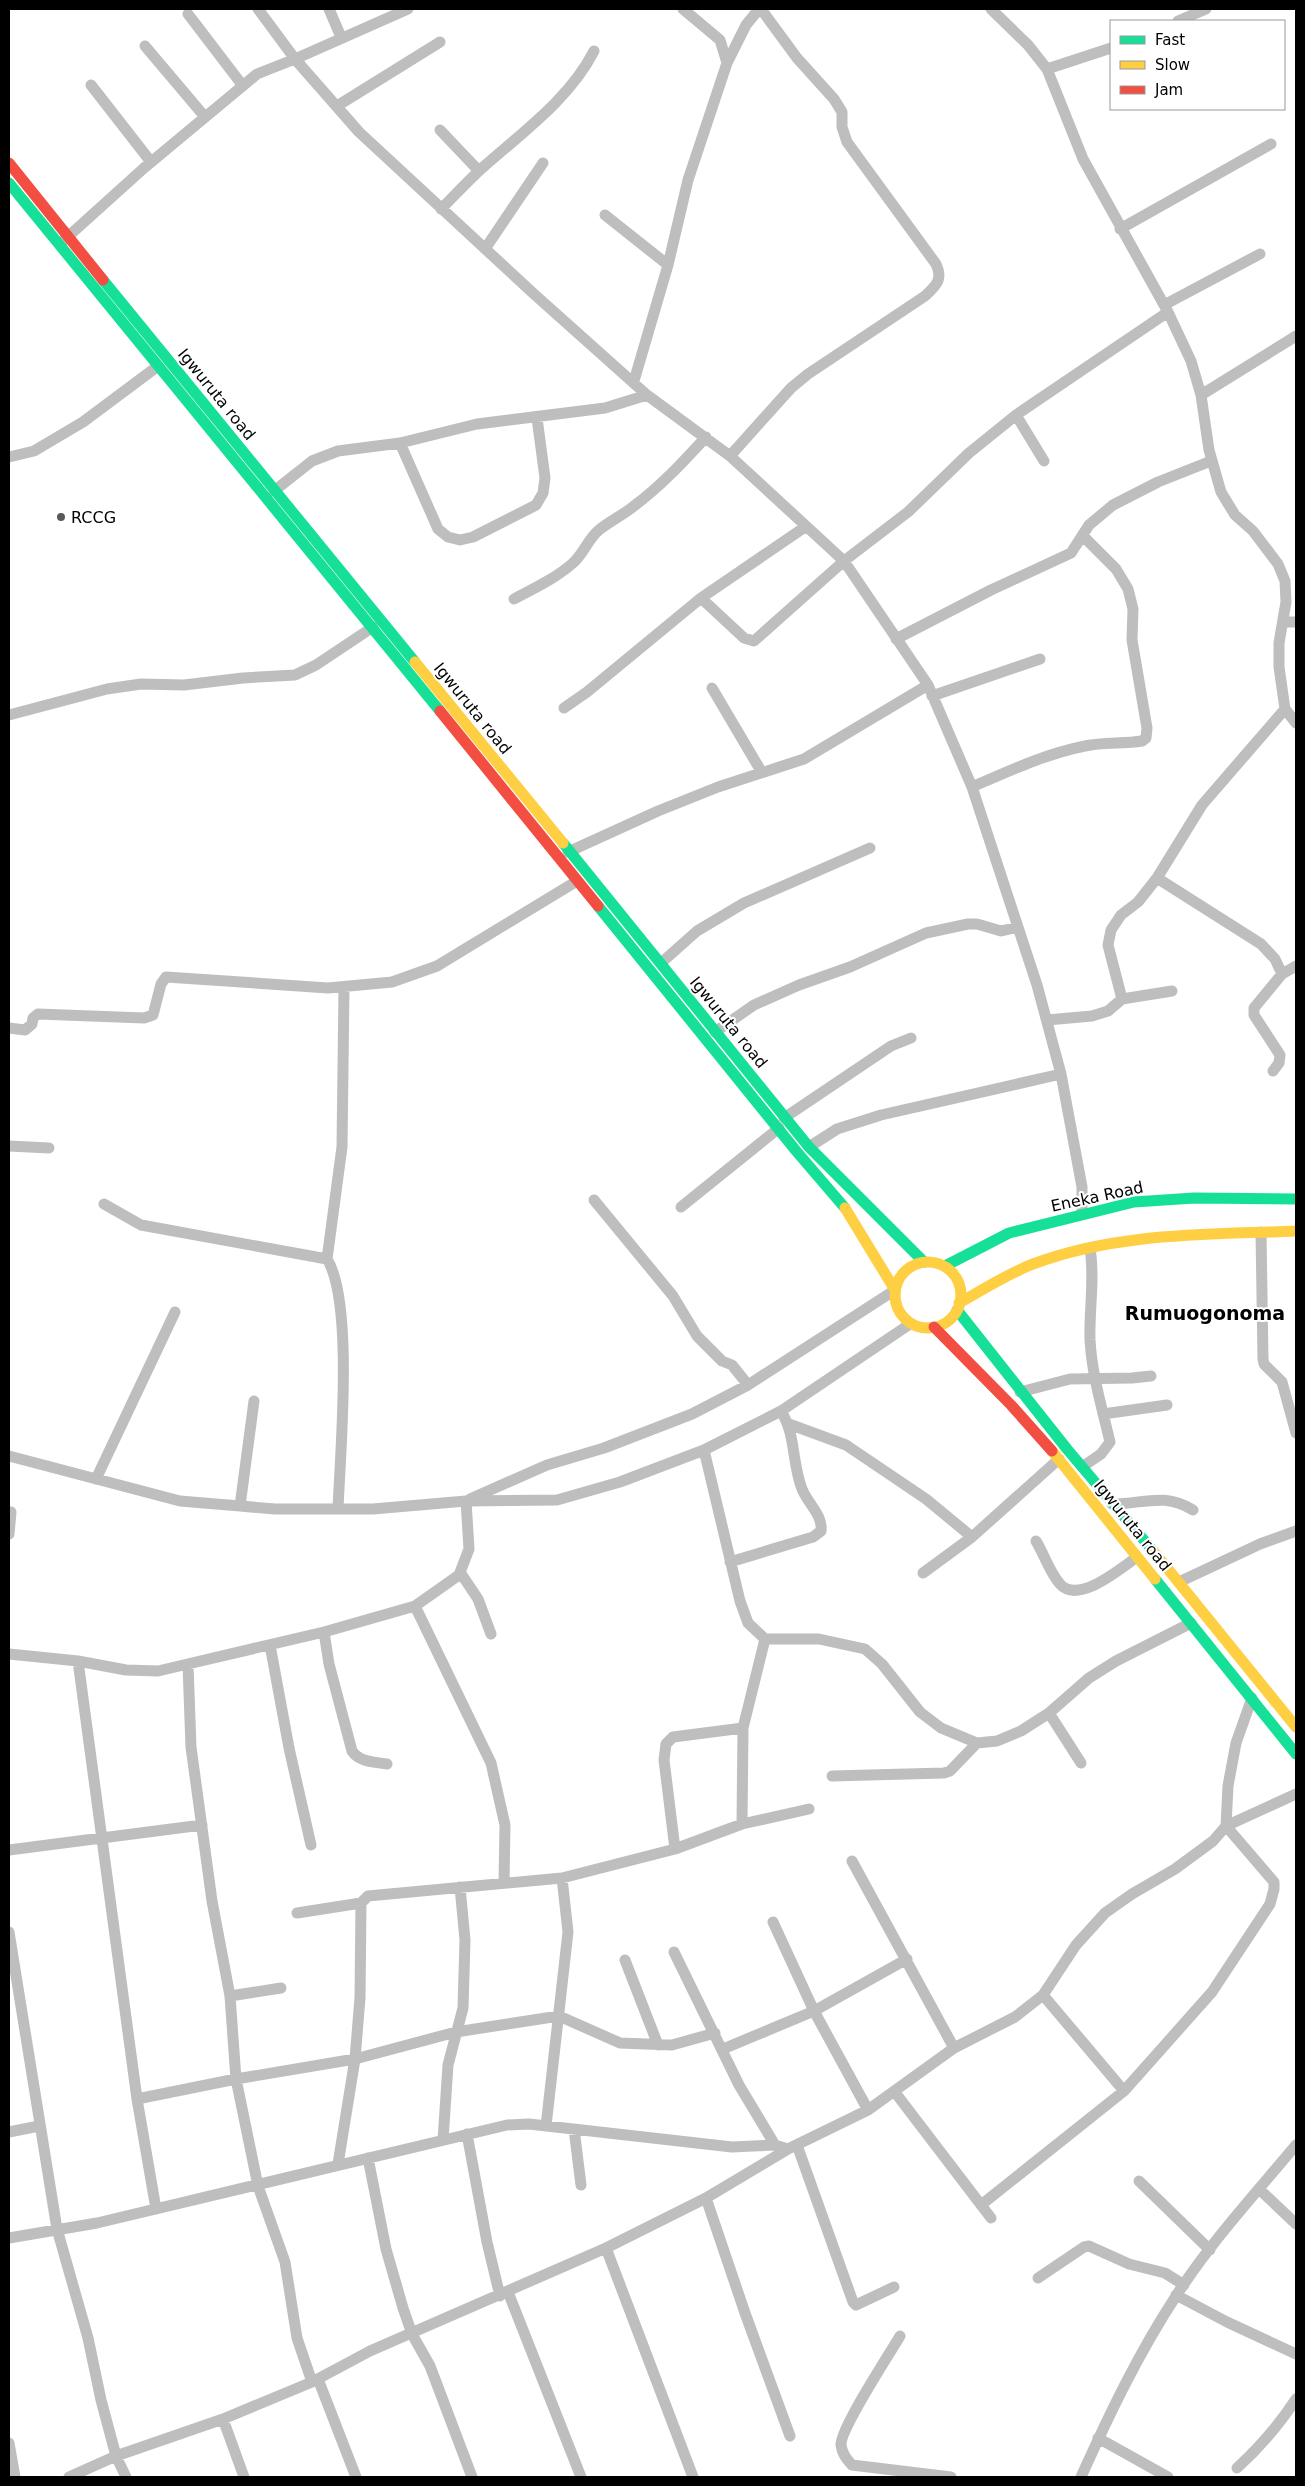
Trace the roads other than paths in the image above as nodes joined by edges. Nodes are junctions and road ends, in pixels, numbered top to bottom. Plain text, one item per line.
1 (258, 9) edge
2 (329, 9) edge
3 (408, 9) edge
4 (683, 9) edge
5 (760, 9) edge
6 (991, 9) edge
7 (1206, 9) edge
8 (188, 14) dead end
9 (1003, 14) edge
10 (1180, 20) edge
11 (341, 37) junction
12 (440, 42) dead end
13 (145, 46) dead end
14 (1110, 48) edge
15 (594, 51) dead end
16 (295, 59) junction
17 (728, 62) junction
18 (1047, 69) junction
19 (91, 85) dead end
20 (243, 86) junction
21 (337, 106) junction
22 (205, 117) junction
23 (440, 130) dead end
24 (1271, 144) dead end
25 (151, 162) junction
26 (9, 163) edge
27 (543, 163) dead end
28 (479, 171) junction
29 (9, 183) edge
30 (441, 209) junction
31 (605, 215) dead end
32 (1120, 229) junction
33 (69, 237) junction
34 (58, 245) junction
35 (485, 249) junction
36 (1260, 254) dead end
37 (668, 265) junction
38 (1166, 308) junction
39 (1296, 336) edge
40 (158, 366) junction
41 (634, 381) junction
42 (647, 395) junction
43 (1201, 395) junction
44 (1016, 414) junction
45 (537, 418) junction
46 (706, 437) junction
47 (400, 443) junction
48 (730, 456) junction
49 (9, 457) edge
50 (1044, 461) dead end
51 (1211, 461) junction
52 (274, 491) junction
53 (805, 527) junction
54 (1084, 536) junction
55 (844, 561) junction
56 (514, 598) dead end
57 (700, 598) junction
58 (1282, 622) junction
59 (1296, 622) edge
60 (372, 627) junction
61 (896, 639) junction
62 (1040, 659) dead end
63 (712, 688) dead end
64 (930, 691) junction
65 (564, 708) dead end
66 (1285, 710) junction
67 (9, 715) edge
68 (1296, 723) edge
69 (761, 772) junction
70 (972, 787) junction
71 (870, 848) dead end
72 (568, 852) junction
73 (1157, 878) junction
74 (577, 881) junction
75 (1018, 928) junction
76 (660, 962) junction
77 (1296, 966) edge
78 (1282, 974) junction
79 (344, 987) junction
80 (1172, 990) dead end
81 (1122, 999) junction
82 (1047, 1020) junction
83 (9, 1028) edge
84 (716, 1032) junction
85 (911, 1038) dead end
86 (1273, 1071) dead end
87 (1061, 1074) junction
88 (781, 1123) junction
89 (9, 1146) edge
90 (809, 1147) junction
91 (50, 1148) dead end
92 (1296, 1199) edge
93 (594, 1200) dead end
94 (104, 1204) dead end
95 (681, 1207) dead end
96 (1082, 1213) junction
97 (1296, 1231) edge
98 (1261, 1232) junction
99 (1090, 1248) junction
100 (327, 1260) junction
101 (924, 1262) junction
102 (945, 1266) junction
103 (895, 1290) junction
104 (958, 1307) junction
105 (176, 1312) dead end
106 (910, 1324) junction
107 (934, 1327) junction
108 (1151, 1376) dead end
109 (1095, 1377) junction
110 (748, 1385) junction
111 (1020, 1392) junction
112 (254, 1401) dead end
113 (1167, 1406) dead end
114 (781, 1411) junction
115 (1103, 1414) junction
116 (789, 1424) junction
117 (1296, 1434) edge
118 (704, 1450) junction
119 (9, 1456) edge
120 (1059, 1459) junction
121 (1082, 1467) junction
122 (96, 1479) junction
123 (466, 1501) junction
124 (1112, 1504) junction
125 (240, 1506) junction
126 (338, 1509) junction
127 (1193, 1510) dead end
128 (11, 1512) dead end
129 (1296, 1531) edge
130 (9, 1534) edge
131 (972, 1537) junction
132 (1036, 1541) dead end
133 (1138, 1557) junction
134 (730, 1562) junction
135 (460, 1572) junction
136 (923, 1573) dead end
137 (1179, 1582) junction
138 (415, 1606) junction
139 (1191, 1623) junction
140 (324, 1632) junction
141 (491, 1634) dead end
142 (765, 1639) junction
143 (270, 1645) junction
144 (9, 1654) edge
145 (78, 1661) junction
146 (188, 1664) junction
147 (1252, 1698) junction
148 (1049, 1713) junction
149 (1296, 1727) edge
150 (743, 1728) junction
151 (977, 1743) junction
152 (1296, 1754) edge
153 (1081, 1763) dead end
154 (387, 1764) dead end
155 (832, 1776) dead end
156 (1296, 1794) edge
157 (809, 1809) dead end
158 (742, 1824) junction
159 (202, 1825) junction
160 (1226, 1826) junction
161 (101, 1837) junction
162 (311, 1846) dead end
163 (675, 1849) junction
164 (9, 1850) edge
165 (852, 1862) dead end
166 (562, 1878) junction
167 (504, 1883) junction
168 (460, 1887) junction
169 (361, 1903) junction
170 (297, 1913) dead end
171 (773, 1922) dead end
172 (9, 1932) edge
173 (674, 1952) dead end
174 (907, 1959) junction
175 (625, 1960) dead end
176 (281, 1988) dead end
177 (1043, 1995) junction
178 (230, 1996) junction
179 (814, 2011) junction
180 (559, 2016) junction
181 (456, 2032) junction
182 (715, 2033) junction
183 (658, 2045) junction
184 (954, 2048) junction
185 (723, 2049) junction
186 (355, 2059) junction
187 (236, 2079) junction
188 (894, 2091) junction
189 (1124, 2091) junction
190 (136, 2100) junction
191 (868, 2110) junction
192 (40, 2126) junction
193 (546, 2126) junction
194 (574, 2129) junction
195 (9, 2132) edge
196 (467, 2134) junction
197 (443, 2140) junction
198 (1296, 2145) edge
199 (775, 2146) junction
200 (793, 2147) junction
201 (368, 2158) junction
202 (338, 2164) junction
203 (1139, 2180) dead end
204 (581, 2185) dead end
205 (258, 2186) junction
206 (1259, 2189) junction
207 (706, 2198) junction
208 (981, 2205) junction
209 (156, 2208) junction
210 (991, 2218) dead end
211 (1296, 2224) edge
212 (57, 2229) junction
213 (9, 2238) edge
214 (606, 2248) junction
215 (1210, 2250) junction
216 (1038, 2278) dead end
217 (1184, 2285) junction
218 (894, 2287) dead end
219 (504, 2294) junction
220 (1176, 2295) junction
221 (412, 2334) junction
222 (900, 2336) dead end
223 (1296, 2354) edge
224 (315, 2381) junction
225 (1296, 2398) edge
226 (223, 2418) junction
227 (790, 2436) dead end
228 (1098, 2438) junction
229 (9, 2443) edge
230 (116, 2456) junction
231 (1237, 2468) dead end
232 (884, 2474) edge
233 (15, 2477) edge
234 (69, 2477) edge
235 (126, 2477) edge
236 (244, 2477) edge
237 (356, 2477) edge
238 (472, 2477) edge
239 (581, 2477) edge
240 (693, 2477) edge
241 (952, 2477) edge
242 (1080, 2477) edge
243 (1168, 2477) edge

1 - 16 street
2 - 11 street
3 - 11 street
4 - 17 street
5 - 17 street
5 - 48 street
6 - 9 street
7 - 10 street
8 - 20 street
9 - 18 street
11 - 16 street
12 - 21 street
13 - 22 street
14 - 18 street
15 - 28 street
16 - 20 street
16 - 21 street
17 - 37 street
18 - 32 street
19 - 25 street
20 - 22 street
21 - 30 street
22 - 25 street
23 - 28 street
24 - 32 street
25 - 33 street
26 - 33 main road, Igwuruta road
27 - 35 street
28 - 30 street
29 - 34 main road, Igwuruta road
30 - 35 street
31 - 37 street
32 - 38 street
33 - 34 street
33 - 52 main road, Igwuruta road
34 - 40 main road, Igwuruta road
35 - 41 street
36 - 38 street
37 - 41 street
38 - 43 street
38 - 44 street
39 - 43 street
40 - 49 street
40 - 60 main road, Igwuruta road
41 - 42 street
42 - 45 street
42 - 46 street
43 - 51 street
44 - 50 street
44 - 55 street
45 - 47 street
45 - 47 street
46 - 48 street
46 - 56 street
47 - 52 street
48 - 53 street
51 - 54 street
51 - 58 street
52 - 72 main road, Igwuruta road
53 - 55 street
53 - 57 street
54 - 61 street
54 - 70 street
55 - 57 street
55 - 61 street
57 - 65 street
58 - 59 street
58 - 66 street
60 - 67 street
60 - 74 main road, Igwuruta road
61 - 64 street
62 - 64 street
63 - 69 street
64 - 69 street
64 - 70 street
66 - 68 street
66 - 73 street
69 - 72 street
70 - 75 street
71 - 76 street
72 - 76 main road, Igwuruta road
73 - 78 street
73 - 81 street
74 - 79 street
74 - 88 main road, Igwuruta road
75 - 82 street
75 - 84 street
76 - 84 main road, Igwuruta road
77 - 78 street
78 - 86 street
79 - 83 street
79 - 100 street
80 - 81 street
81 - 82 street
82 - 87 street
84 - 88 main road, Igwuruta road
85 - 88 street
87 - 90 street
87 - 96 street
88 - 90 main road, Igwuruta road
88 - 95 street
88 - 103 main road, Igwuruta road
89 - 91 street
90 - 101 main road, Igwuruta road
92 - 96 main road, Eneka Road
93 - 110 street
94 - 100 street
96 - 102 main road, Eneka Road
97 - 98 main road
98 - 99 main road
98 - 117 street
99 - 104 main road
99 - 109 street
100 - 126 street
101 - 102 main road
101 - 103 main road
102 - 104 main road
103 - 106 main road
103 - 110 street
104 - 107 main road
104 - 111 main road, Igwuruta road
105 - 122 street
106 - 107 main road
106 - 114 street
107 - 120 main road, Igwuruta road
108 - 109 street
109 - 111 street
109 - 115 street
110 - 123 street
111 - 121 main road, Igwuruta road
112 - 125 street
113 - 115 street
114 - 116 street
114 - 118 street
115 - 121 street
116 - 131 street
116 - 134 street
118 - 123 street
118 - 134 street
119 - 122 street
120 - 131 street
120 - 133 main road, Igwuruta road
121 - 124 main road, Igwuruta road
122 - 125 street
123 - 126 street
123 - 135 street
124 - 127 street
124 - 137 main road, Igwuruta road
125 - 126 street
128 - 130 street
129 - 137 street
131 - 136 street
132 - 133 street
133 - 139 main road, Igwuruta road
134 - 142 street
135 - 138 street
135 - 141 street
137 - 149 main road, Igwuruta road
138 - 140 street
138 - 167 street
139 - 147 main road, Igwuruta road
139 - 148 street
140 - 143 street
140 - 154 street
142 - 150 street
142 - 151 street
143 - 146 street
143 - 162 street
144 - 145 street
145 - 146 street
145 - 161 street
146 - 159 street
147 - 152 main road, Igwuruta road
147 - 160 street
148 - 151 street
148 - 153 street
150 - 158 street
150 - 163 street
151 - 155 street
156 - 160 street
157 - 158 street
158 - 163 street
159 - 161 street
159 - 178 street
160 - 177 street
160 - 189 street
161 - 164 street
161 - 190 street
163 - 166 street
165 - 174 street
166 - 167 street
166 - 180 street
167 - 168 street
168 - 169 street
168 - 181 street
169 - 170 street
169 - 186 street
171 - 179 street
172 - 192 street
173 - 182 street
174 - 179 street
174 - 184 street
175 - 183 street
176 - 178 street
177 - 184 street
177 - 189 street
178 - 187 street
179 - 185 street
179 - 191 street
180 - 181 street
180 - 183 street
180 - 193 street
181 - 186 street
181 - 197 street
182 - 183 street
182 - 185 street
184 - 188 street
185 - 199 street
186 - 187 street
186 - 202 street
187 - 190 street
187 - 205 street
188 - 191 street
188 - 208 street
189 - 208 street
190 - 209 street
191 - 200 street
192 - 195 street
192 - 212 street
193 - 194 street
193 - 196 street
194 - 199 street
194 - 204 street
196 - 197 street
196 - 219 street
197 - 201 street
198 - 206 street
199 - 200 street
200 - 207 street
200 - 218 street
201 - 202 street
201 - 221 street
202 - 205 street
203 - 215 street
205 - 209 street
205 - 224 street
206 - 211 street
206 - 215 street
207 - 214 street
207 - 227 street
208 - 210 street
209 - 212 street
212 - 213 street
212 - 230 street
214 - 219 street
214 - 240 street
215 - 217 street
216 - 217 street
217 - 220 street
219 - 221 street
219 - 239 street
220 - 223 street
220 - 228 street
221 - 224 street
221 - 238 street
222 - 232 street
224 - 226 street
224 - 237 street
225 - 231 street
226 - 230 street
226 - 236 street
228 - 242 street
228 - 243 street
229 - 233 street
230 - 234 street
230 - 235 street
232 - 241 street

